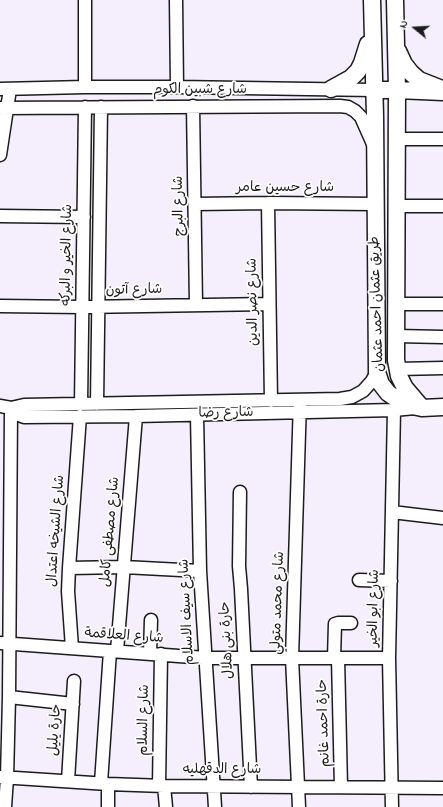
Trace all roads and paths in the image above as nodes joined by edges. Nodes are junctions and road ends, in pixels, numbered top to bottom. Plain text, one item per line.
1 (85, 0) edge
2 (176, 0) edge
3 (372, 0) edge
4 (395, 0) edge
5 (373, 31) junction
6 (396, 46) junction
7 (85, 87) junction
8 (177, 87) junction
9 (5, 89) edge
10 (331, 89) junction
11 (443, 89) edge
12 (374, 90) junction
13 (443, 92) edge
14 (397, 96) junction
15 (193, 106) junction
16 (85, 107) junction
17 (100, 107) junction
18 (3, 108) edge
19 (375, 116) junction
20 (443, 139) edge
21 (396, 140) junction
22 (375, 149) junction
23 (0, 155) edge
24 (268, 203) junction
25 (195, 204) junction
26 (375, 204) junction
27 (396, 206) junction
28 (443, 206) edge
29 (0, 216) edge
30 (84, 217) junction
31 (269, 304) junction
32 (397, 304) junction
33 (443, 304) edge
34 (196, 305) junction
35 (0, 306) edge
36 (82, 307) junction
37 (98, 307) junction
38 (396, 336) junction
39 (443, 337) edge
40 (443, 368) edge
41 (398, 372) junction
42 (379, 378) junction
43 (271, 401) junction
44 (97, 404) junction
45 (300, 406) junction
46 (6, 407) edge
47 (443, 407) edge
48 (422, 408) junction
49 (81, 410) junction
50 (394, 410) junction
51 (197, 414) junction
52 (136, 416) junction
53 (5, 474) edge
54 (240, 492) dead end
55 (392, 512) junction
56 (443, 518) edge
57 (124, 566) junction
58 (69, 568) junction
59 (200, 571) junction
60 (359, 580) dead end
61 (391, 581) junction
62 (151, 620) dead end
63 (351, 623) dead end
64 (5, 643) edge
65 (72, 648) junction
66 (114, 651) junction
67 (155, 654) junction
68 (206, 658) junction
69 (244, 658) junction
70 (292, 658) junction
71 (336, 658) junction
72 (389, 658) junction
73 (74, 681) dead end
74 (6, 696) edge
75 (73, 704) junction
76 (4, 778) edge
77 (68, 781) junction
78 (105, 784) junction
79 (161, 786) junction
80 (213, 786) junction
81 (251, 786) junction
82 (298, 787) junction
83 (341, 787) junction
84 (392, 787) junction
85 (443, 788) edge
86 (5, 807) edge
87 (108, 807) edge
88 (166, 807) edge
89 (215, 807) edge
90 (299, 807) edge
91 (392, 807) edge

1 - 7 street
2 - 8 street
3 - 5 main road, طريق عثمان احمد عثمان
4 - 6 main road, طريق عثمان احمد عثمان
5 - 10 main road
5 - 12 main road, طريق عثمان احمد عثمان
6 - 11 main road
6 - 14 main road, طريق عثمان احمد عثمان
7 - 8 street, شارع شبين الكوم
7 - 9 street, شارع شبين الكوم
8 - 10 street, شارع شبين الكوم
9 - 18 street
10 - 12 street, شارع شبين الكوم
12 - 14 main road
12 - 19 main road, طريق عثمان احمد عثمان
13 - 14 main road
14 - 19 main road
14 - 21 main road, طريق عثمان احمد عثمان
15 - 17 street, شارع شبين الكوم
15 - 22 street, شارع شبين الكوم
15 - 25 street, شارع البرج
16 - 17 street, شارع شبين الكوم
16 - 18 street, شارع شبين الكوم
16 - 30 street, شارع الخير و البركه
17 - 37 street
18 - 23 street
19 - 22 main road, طريق عثمان احمد عثمان
20 - 21 street
21 - 27 main road, طريق عثمان احمد عثمان
22 - 26 main road, طريق عثمان احمد عثمان
24 - 25 street, شارع حسين عامر
24 - 26 street, شارع حسين عامر
24 - 31 street, شارع نصر الدين
25 - 34 street, شارع البرج
26 - 42 main road, طريق عثمان احمد عثمان
27 - 28 street
27 - 32 main road, طريق عثمان احمد عثمان
29 - 30 street
30 - 36 street, شارع الخير و البركه
31 - 34 street, شارع آتون
31 - 43 street, شارع نصر الدين
32 - 33 street
32 - 38 main road, طريق عثمان احمد عثمان
34 - 37 street, شارع آتون
35 - 36 street, شارع آتون
36 - 37 street, شارع آتون
36 - 49 street, شارع الخير و البركه
37 - 44 street
38 - 39 street
38 - 41 main road, طريق عثمان احمد عثمان
40 - 41 street
41 - 42 main road
41 - 48 main road, طريق عثمان احمد عثمان
42 - 45 street, شارع رضا
42 - 48 main road, طريق عثمان احمد عثمان
43 - 44 street, شارع رضا
43 - 45 street, شارع رضا
44 - 49 street, شارع رضا
45 - 50 street, شارع رضا
45 - 51 street, شارع رضا
45 - 70 street, شارع محمد متولي
46 - 49 street, شارع رضا
46 - 53 street
47 - 48 main road, شارع رضا
48 - 50 street, شارع رضا
49 - 52 street, شارع رضا
49 - 58 street, شارع الشيخه اعتدال
50 - 55 street, شارع ابو الخير
51 - 52 street, شارع رضا
51 - 59 street, شارع سيف الاسلام
52 - 57 street, شارع مصطفى كامل
53 - 64 street
54 - 69 street, حارة بنى هلال
55 - 56 street
55 - 61 street, شارع ابو الخير
57 - 58 street
57 - 59 street
57 - 66 street, شارع مصطفى كامل
58 - 65 street, شارع الشيخه اعتدال
59 - 68 street, شارع سيف الاسلام
60 - 61 street
61 - 72 street, شارع ابو الخير
62 - 67 street, شارع السلام
63 - 71 street, حارة احمد غانم
64 - 65 street, شارع العلاقمة
64 - 74 street
65 - 66 street, شارع العلاقمة
66 - 67 street, شارع العلاقمة
66 - 78 street, شارع مصطفى كامل
67 - 68 street, شارع العلاقمة
67 - 79 street, شارع السلام
68 - 69 street, شارع العلاقمة
68 - 80 street, شارع سيف الاسلام
69 - 70 street, شارع العلاقمة
69 - 81 street, حارة بنى هلال
70 - 71 street, شارع العلاقمة
70 - 82 street, شارع محمد متولي
71 - 72 street, شارع العلاقمة
71 - 83 street, حارة احمد غانم
72 - 84 street, شارع ابو الخير
73 - 75 street, حارة يليل
74 - 75 street
74 - 76 street
75 - 77 street, حارة يليل
76 - 77 street, شارع الدقهليه
76 - 86 street
77 - 78 street, شارع الدقهليه
78 - 79 street, شارع الدقهليه
78 - 87 street, شارع مصطفى كامل
79 - 80 street, شارع الدقهليه
79 - 88 street, شارع السلام
80 - 81 street, شارع الدقهليه
80 - 89 street, شارع سيف الاسلام
81 - 82 street, شارع الدقهليه
82 - 83 street, شارع الدقهليه
82 - 90 street, شارع محمد متولي
83 - 84 street, شارع الدقهليه
84 - 85 street, شارع الدقهليه
84 - 91 street, شارع ابو الخير

